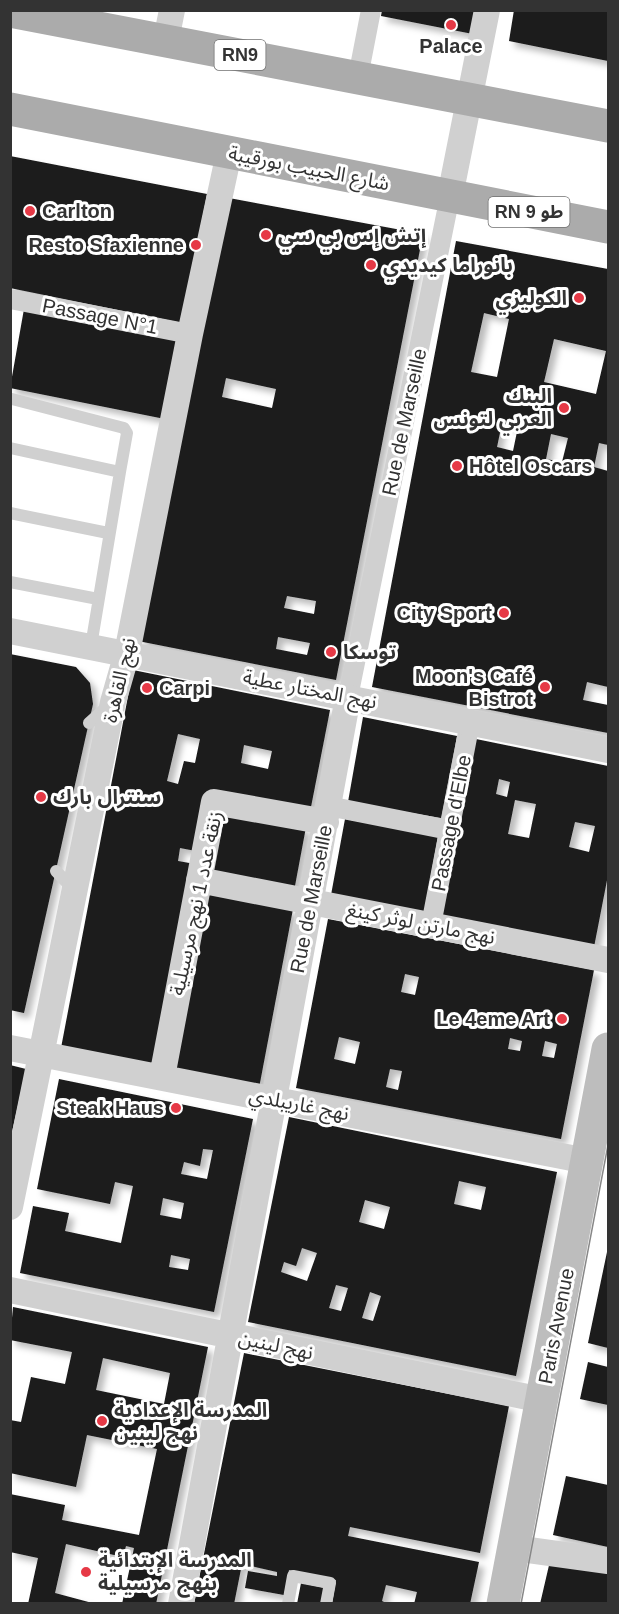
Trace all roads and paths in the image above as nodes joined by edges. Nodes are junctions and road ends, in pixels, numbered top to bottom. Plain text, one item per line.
1 (371, 10) edge
2 (487, 10) edge
3 (10, 11) edge
4 (169, 25) edge
5 (358, 77) junction
6 (471, 88) junction
7 (10, 109) edge
8 (609, 126) edge
9 (230, 153) junction
10 (450, 196) junction
11 (609, 227) edge
12 (10, 299) edge
13 (190, 334) junction
14 (12, 399) edge
15 (10, 448) edge
16 (120, 472) junction
17 (10, 513) edge
18 (108, 534) junction
19 (10, 582) edge
20 (98, 599) junction
21 (10, 631) edge
22 (90, 646) junction
23 (127, 653) junction
24 (348, 697) junction
25 (113, 702) junction
26 (470, 722) junction
27 (88, 723) dead end
28 (609, 750) edge
29 (327, 814) junction
30 (449, 830) junction
31 (56, 871) dead end
32 (199, 880) junction
33 (74, 890) junction
34 (310, 901) junction
35 (431, 925) junction
36 (609, 960) edge
37 (10, 1048) edge
38 (609, 1049) edge
39 (40, 1053) junction
40 (162, 1077) junction
41 (272, 1099) junction
42 (587, 1161) junction
43 (10, 1207) edge
44 (10, 1290) edge
45 (230, 1335) junction
46 (542, 1400) junction
47 (514, 1548) junction
48 (609, 1562) edge
49 (181, 1604) edge
50 (288, 1604) edge
51 (326, 1604) edge
52 (503, 1604) edge

1 - 5 street
2 - 6 street
3 - 4 main road, RN9
4 - 5 main road, RN9
5 - 6 main road, RN9
6 - 8 main road
6 - 10 street
7 - 9 main road, شارع الحبيب بورقيبة
9 - 10 main road, شارع الحبيب بورقيبة
9 - 13 street, نهج القاهرة
10 - 11 main road, شارع الحبيب بورقيبة / RN 9 طو
10 - 24 street, Rue de Marseille
12 - 13 street, Passage N°1
13 - 23 street, نهج القاهرة
14 - 16 lane
15 - 16 lane
16 - 18 lane
17 - 18 lane
18 - 20 lane
19 - 20 lane
20 - 22 lane
21 - 22 street, نهج المختار عطية
22 - 23 street, نهج المختار عطية
23 - 24 street, نهج المختار عطية
23 - 25 street, نهج القاهرة
24 - 26 street, نهج المختار عطية
24 - 29 street, Rue de Marseille
25 - 27 lane
25 - 33 street, نهج القاهرة
26 - 28 street, نهج المختار عطية
26 - 30 street, Passage d'Elbe
29 - 30 street
29 - 32 street, زنقة عدد 1 نهج مرسيلية
29 - 34 street, Rue de Marseille
30 - 35 street, Passage d'Elbe
31 - 33 lane
32 - 34 street, نهج مارتن لوثر كينغ
32 - 40 street, زنقة عدد 1 نهج مرسيلية
33 - 39 street, نهج القاهرة
34 - 35 street, نهج مارتن لوثر كينغ
34 - 41 street, Rue de Marseille
35 - 36 street, نهج مارتن لوثر كينغ
37 - 39 street, نهج غاريبلدي
38 - 42 main road, Paris Avenue
39 - 40 street, نهج غاريبلدي
39 - 43 street, نهج القاهرة
40 - 41 street, نهج غاريبلدي
41 - 42 street, نهج غاريبلدي
41 - 45 street, Rue de Marseille
42 - 46 main road, Paris Avenue
44 - 45 street, نهج لينين
45 - 46 street, نهج لينين
45 - 49 street, Rue de Marseille
46 - 47 main road, Paris Avenue
47 - 48 street
47 - 52 main road, Paris Avenue
50 - 51 lane

